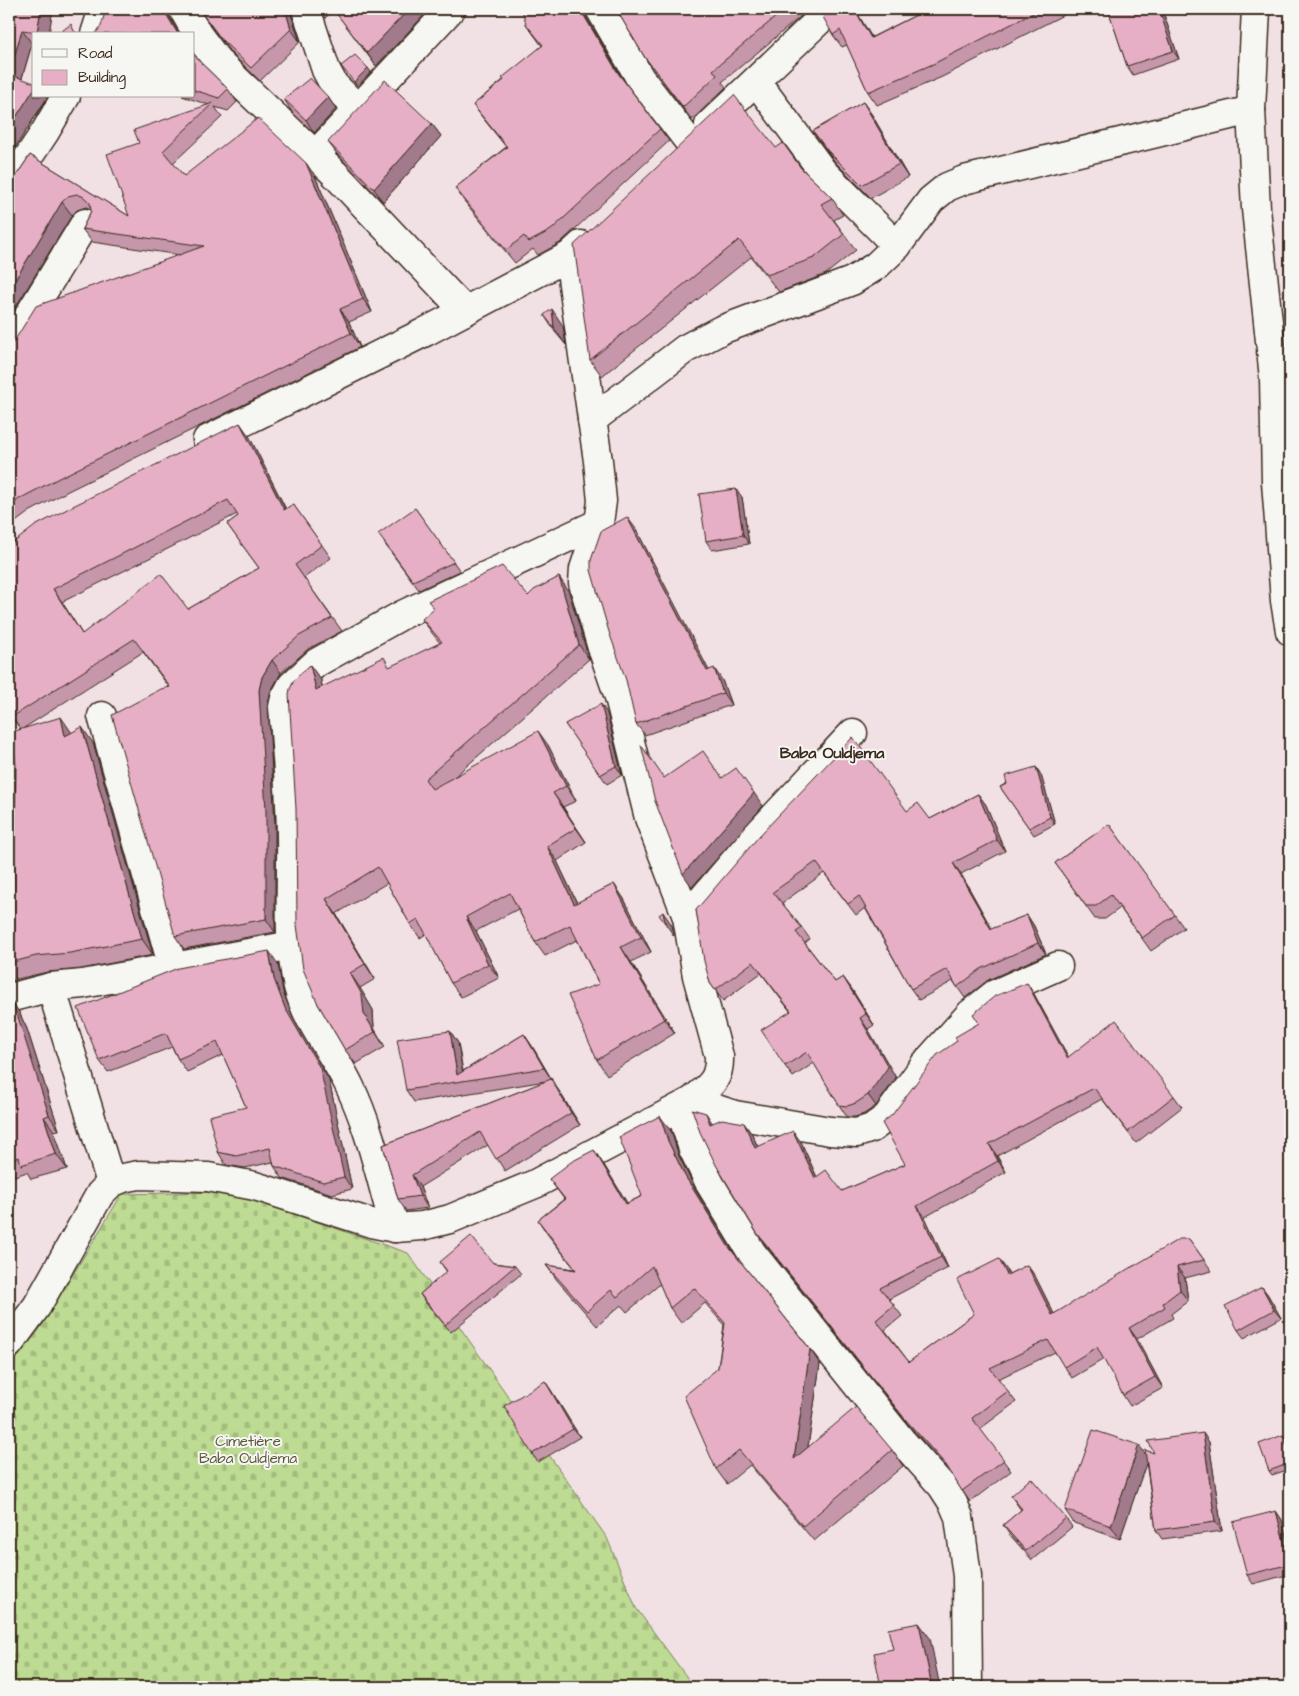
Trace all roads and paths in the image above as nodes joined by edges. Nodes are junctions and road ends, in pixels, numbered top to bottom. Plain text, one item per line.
1 (103, 9) edge
2 (183, 9) edge
3 (306, 9) edge
4 (451, 9) edge
5 (600, 9) edge
6 (830, 9) edge
7 (1256, 9) edge
8 (96, 32) edge
9 (756, 81) junction
10 (65, 98) edge
11 (358, 109) junction
12 (1251, 110) junction
13 (316, 154) junction
14 (9, 186) edge
15 (85, 223) edge
16 (597, 230) edge
17 (897, 246) junction
18 (569, 256) junction
19 (465, 311) junction
20 (9, 348) edge
21 (592, 420) junction
22 (182, 452) edge
23 (598, 524) junction
24 (1290, 631) edge
25 (102, 716) dead end
26 (852, 733) dead end
27 (687, 917) junction
28 (292, 945) junction
29 (1058, 966) dead end
30 (173, 968) junction
31 (51, 987) junction
32 (9, 998) edge
33 (686, 1104) junction
34 (111, 1183) junction
35 (395, 1228) junction
36 (9, 1344) edge
37 (968, 1687) edge

1 - 8 street
2 - 13 street
3 - 11 street
4 - 11 street
5 - 9 street
6 - 9 street
7 - 12 street
9 - 17 street
10 - 14 street
11 - 13 street
12 - 17 street
12 - 24 street
13 - 19 street
15 - 20 street
16 - 18 street
17 - 21 street
18 - 19 street
18 - 21 street
19 - 22 street
21 - 23 street
23 - 27 street
23 - 28 street
25 - 30 street
26 - 27 street
27 - 33 street
28 - 30 street
28 - 35 street
29 - 33 street
30 - 31 street
31 - 32 street
31 - 34 street
33 - 35 street
33 - 37 street
34 - 35 street
34 - 36 street

